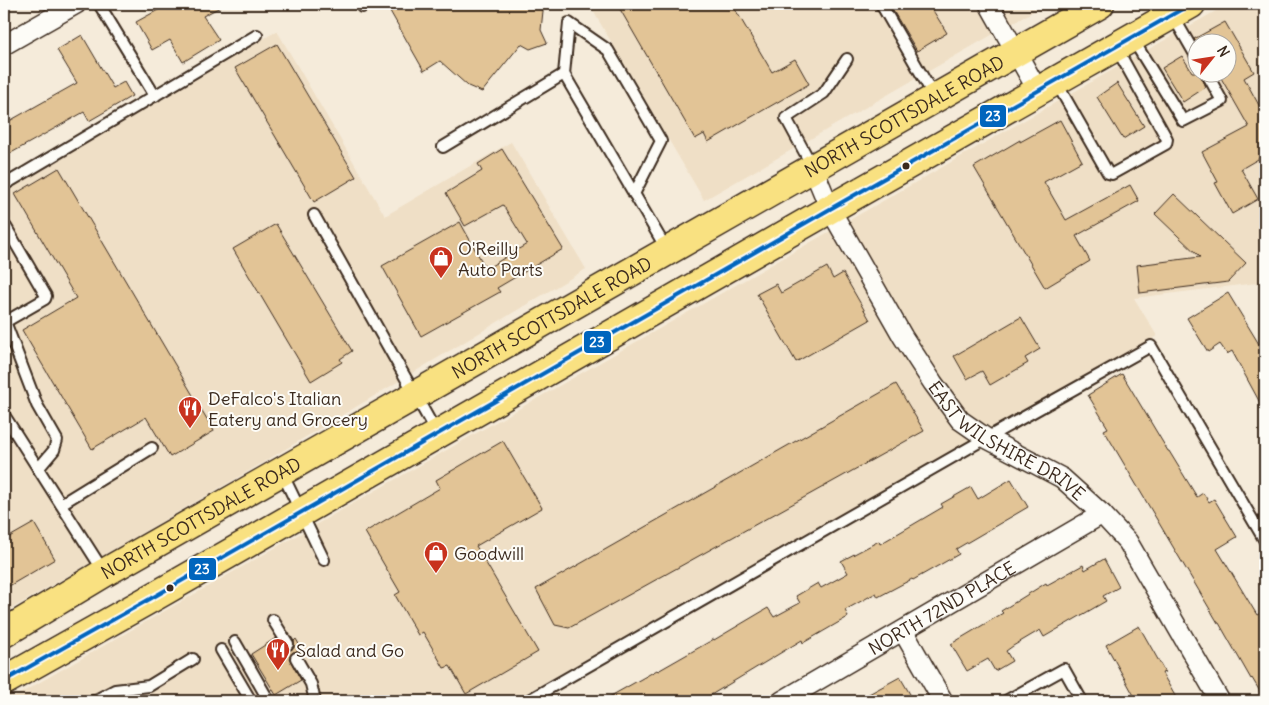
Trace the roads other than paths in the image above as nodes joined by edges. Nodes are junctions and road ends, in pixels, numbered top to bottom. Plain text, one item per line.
1 (76, 4) edge
2 (99, 4) edge
3 (880, 4) edge
4 (989, 4) edge
5 (1100, 4) edge
6 (1181, 9) edge
7 (1188, 32) edge
8 (257, 35) dead end
9 (1124, 42) junction
10 (4, 45) edge
11 (1017, 52) junction
12 (847, 59) dead end
13 (564, 74) junction
14 (1212, 82) edge
15 (1047, 86) junction
16 (155, 96) junction
17 (935, 99) junction
18 (443, 147) dead end
19 (813, 168) junction
20 (4, 185) edge
21 (634, 194) junction
22 (830, 209) junction
23 (314, 216) dead end
24 (4, 226) edge
25 (667, 251) junction
26 (4, 321) edge
27 (415, 395) junction
28 (4, 415) edge
29 (438, 434) junction
30 (986, 438) junction
31 (152, 448) dead end
32 (38, 469) junction
33 (281, 472) junction
34 (61, 504) junction
35 (302, 512) junction
36 (1102, 514) junction
37 (1265, 541) edge
38 (324, 560) dead end
39 (104, 573) junction
40 (274, 620) dead end
41 (902, 631) junction
42 (4, 633) edge
43 (235, 642) dead end
44 (288, 644) dead end
45 (221, 650) dead end
46 (296, 658) dead end
47 (193, 659) dead end
48 (4, 681) edge
49 (94, 701) edge
50 (250, 701) edge
51 (269, 701) edge
52 (315, 701) edge
53 (527, 701) edge
54 (782, 701) edge
55 (943, 701) edge
56 (1006, 701) edge
57 (1082, 701) edge
58 (1220, 701) edge

1 - 10 street
2 - 16 lane
3 - 17 lane
4 - 11 street
5 - 11 main road, NORTH SCOTTSDALE ROAD
6 - 7 lane
6 - 9 main road
8 - 16 lane
9 - 14 lane
9 - 15 main road
9 - 15 lane
11 - 15 street
11 - 17 main road, NORTH SCOTTSDALE ROAD
12 - 19 lane
13 - 18 lane
13 - 21 lane
13 - 21 lane
15 - 22 main road
16 - 20 lane
17 - 19 main road, NORTH SCOTTSDALE ROAD
19 - 22 street, EAST WILSHIRE DRIVE
19 - 25 main road, NORTH SCOTTSDALE ROAD
21 - 25 lane
22 - 29 main road
22 - 30 street, EAST WILSHIRE DRIVE
23 - 27 lane
24 - 26 lane
25 - 27 main road, NORTH SCOTTSDALE ROAD
26 - 32 lane
27 - 29 lane
27 - 33 main road, NORTH SCOTTSDALE ROAD
28 - 32 lane
29 - 35 main road
30 - 36 street, EAST WILSHIRE DRIVE
30 - 37 lane
30 - 53 lane
31 - 34 lane
32 - 34 lane
33 - 35 lane
33 - 39 main road, NORTH SCOTTSDALE ROAD
34 - 39 lane
35 - 38 lane
35 - 48 main road
36 - 41 street, NORTH 72ND PLACE
36 - 58 street, EAST WILSHIRE DRIVE
39 - 42 main road, NORTH SCOTTSDALE ROAD
40 - 44 lane
41 - 54 street, NORTH 72ND PLACE
41 - 55 street
43 - 51 lane
45 - 50 lane
46 - 52 lane
47 - 49 lane
56 - 57 lane

